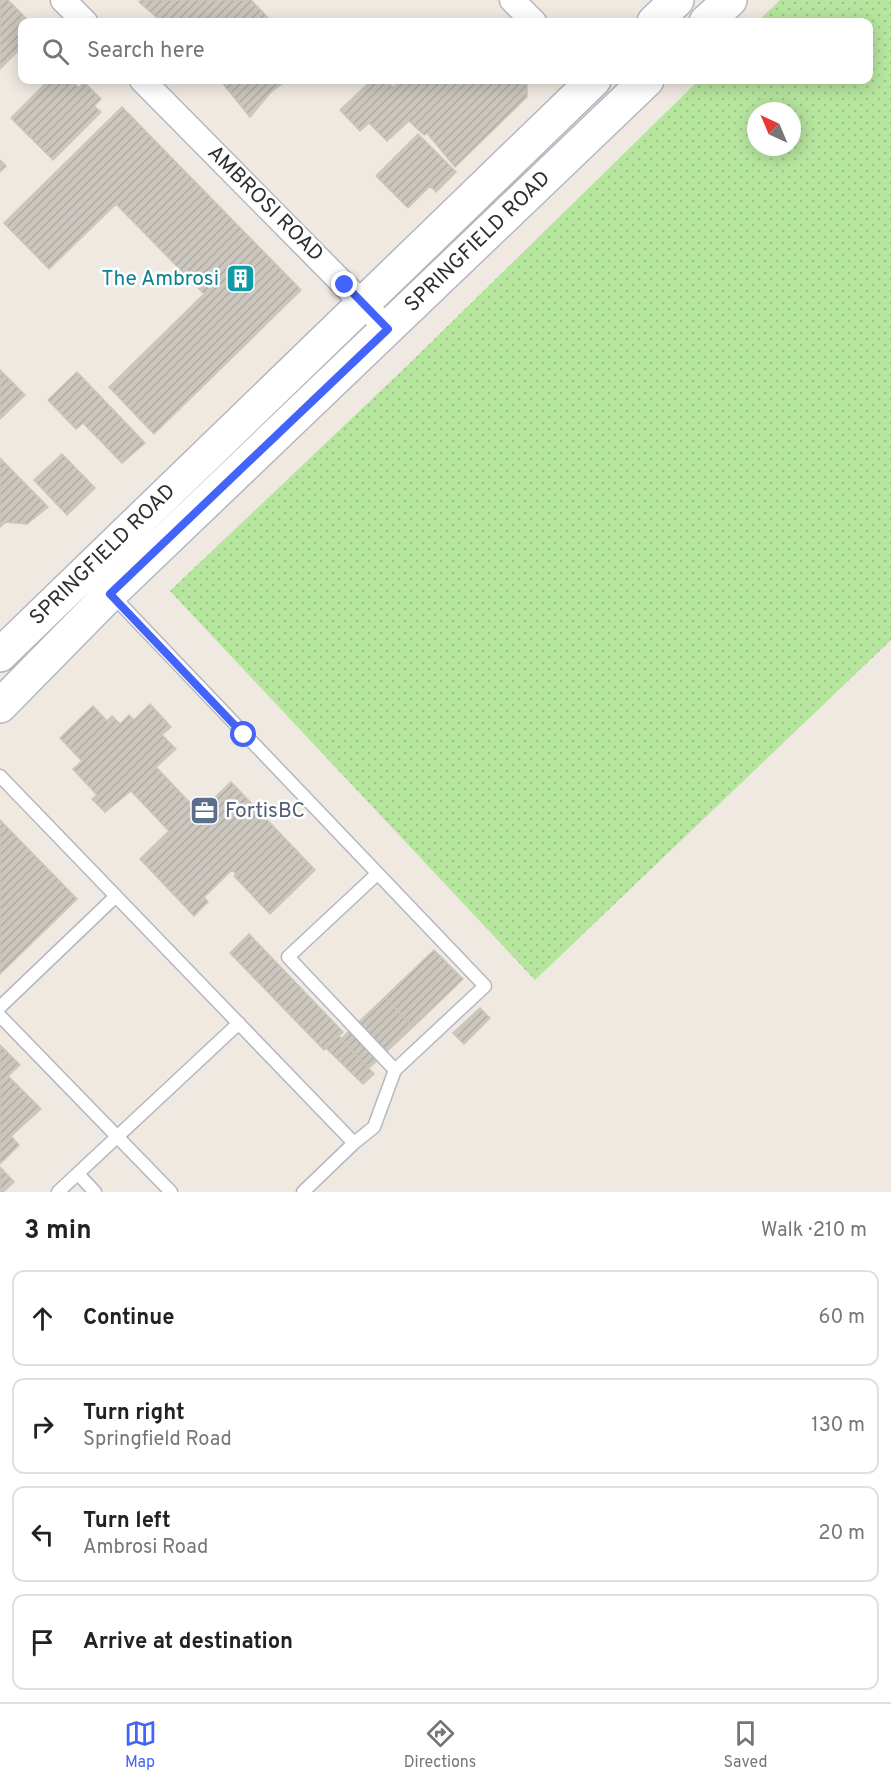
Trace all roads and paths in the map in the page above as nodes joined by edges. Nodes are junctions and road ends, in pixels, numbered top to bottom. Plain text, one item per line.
1 (63, 0) edge
2 (512, 0) edge
3 (677, 0) edge
4 (730, 0) edge
5 (81, 18) edge
6 (530, 18) edge
7 (658, 18) edge
8 (710, 18) edge
9 (146, 84) edge
10 (588, 84) edge
11 (595, 84) edge
12 (643, 84) edge
13 (617, 109) junction
14 (362, 302) junction
15 (388, 329) junction
16 (110, 594) junction
17 (0, 655) edge
18 (0, 706) edge
19 (0, 776) edge
20 (377, 873) junction
21 (116, 896) junction
22 (0, 1007) edge
23 (0, 1016) edge
24 (239, 1023) junction
25 (395, 1070) junction
26 (117, 1137) junction
27 (354, 1143) junction
28 (78, 1174) junction
29 (58, 1192) edge
30 (95, 1192) edge
31 (171, 1192) edge
32 (303, 1192) edge

1 - 5 street
2 - 6 street
3 - 7 main road
4 - 8 main road
9 - 14 street, AMBROSI ROAD
10 - 14 main road, SPRINGFIELD ROAD
11 - 13 street
12 - 13 main road, SPRINGFIELD ROAD
13 - 15 main road, SPRINGFIELD ROAD
14 - 15 street, AMBROSI ROAD
14 - 17 main road, SPRINGFIELD ROAD
15 - 16 main road, SPRINGFIELD ROAD
16 - 18 main road, SPRINGFIELD ROAD
16 - 20 lane
19 - 21 lane
20 - 25 lane
20 - 25 lane
21 - 22 lane
21 - 24 lane
23 - 26 lane
24 - 26 lane
24 - 27 lane
25 - 27 lane
26 - 28 lane
26 - 31 lane
27 - 32 lane
28 - 29 lane
28 - 30 lane

